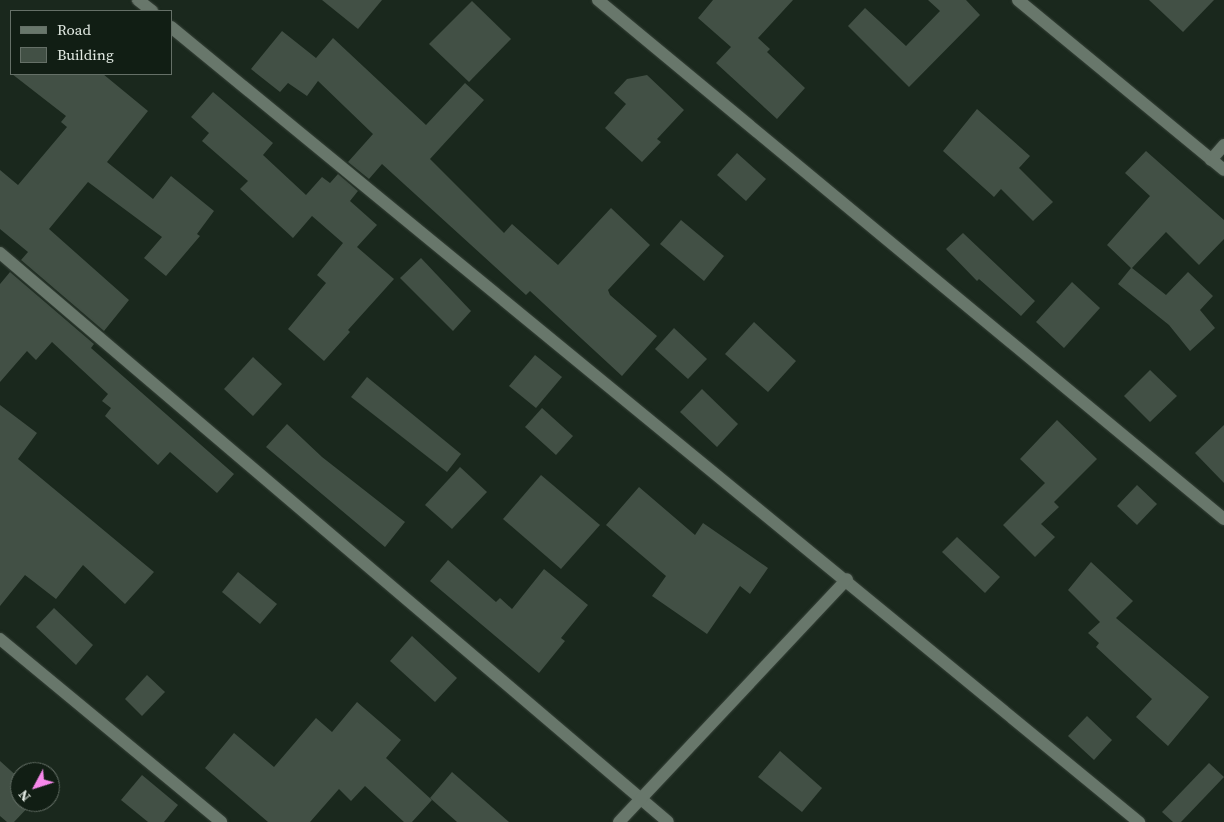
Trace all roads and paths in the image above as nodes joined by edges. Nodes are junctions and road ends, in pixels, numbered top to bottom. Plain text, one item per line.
1 (138, 0) edge
2 (598, 0) edge
3 (1018, 0) edge
4 (151, 10) edge
5 (172, 28) edge
6 (1224, 145) edge
7 (1211, 160) junction
8 (1224, 170) edge
9 (0, 253) edge
10 (1224, 519) edge
11 (847, 579) junction
12 (0, 639) edge
13 (639, 799) junction
14 (221, 822) edge
15 (619, 822) edge
16 (668, 822) edge
17 (1139, 822) edge

1 - 4 street
2 - 10 street
3 - 7 street
5 - 11 street
6 - 7 street
7 - 8 street
9 - 13 street
11 - 13 street
11 - 17 street
12 - 14 street
13 - 15 street
13 - 16 street

